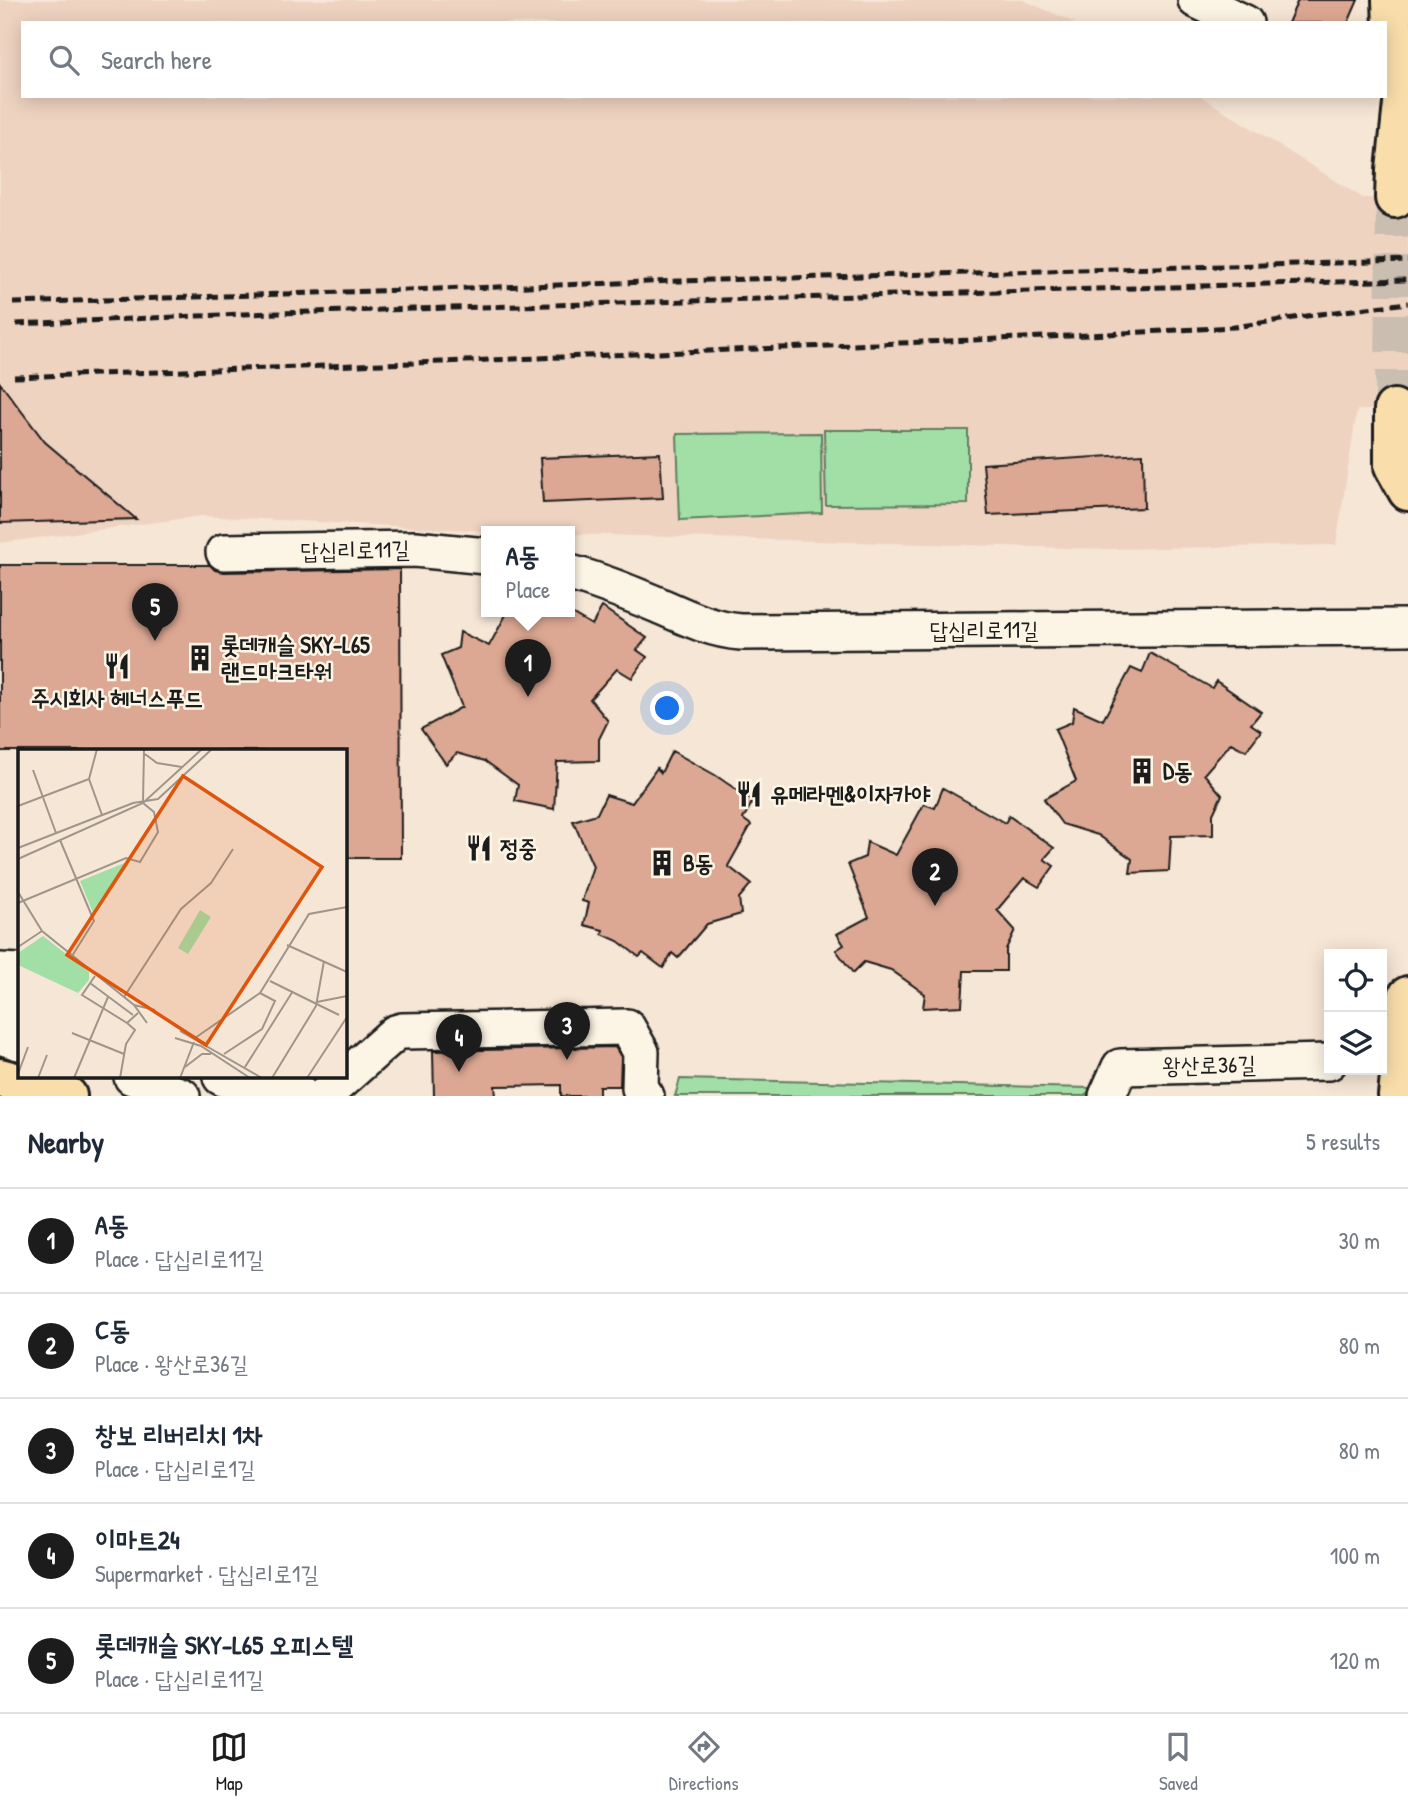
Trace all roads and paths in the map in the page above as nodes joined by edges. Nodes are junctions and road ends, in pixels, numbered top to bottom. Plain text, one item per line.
1 (1196, 0) edge
2 (1392, 0) edge
3 (1241, 21) edge
4 (1402, 87) edge
5 (1395, 198) tunnel mouth
6 (1394, 409) tunnel mouth
7 (1408, 491) edge
8 (223, 552) dead end
9 (481, 555) edge
10 (575, 575) edge
11 (1408, 627) edge
12 (0, 971) edge
13 (18, 972) edge
14 (1408, 996) edge
15 (0, 1003) edge
16 (18, 1009) edge
17 (0, 1037) edge
18 (18, 1042) edge
19 (1324, 1062) edge
20 (1394, 1073) edge
21 (346, 1076) edge
22 (0, 1078) edge
23 (135, 1078) edge
24 (223, 1078) edge
25 (283, 1078) edge
26 (344, 1078) edge
27 (67, 1096) edge
28 (182, 1096) edge
29 (261, 1096) edge
30 (302, 1096) edge
31 (324, 1096) edge
32 (646, 1096) edge
33 (1107, 1096) edge

1 - 3 street
2 - 4 main road
4 - 5 main road
6 - 7 main road
8 - 9 street, 답십리로11길
10 - 11 street, 답십리로11길
12 - 13 street
14 - 20 main road
15 - 16 street
17 - 18 street
19 - 33 street, 왕산로36길
21 - 32 street
22 - 27 main road
23 - 28 street
24 - 29 street
25 - 30 street
26 - 31 street

